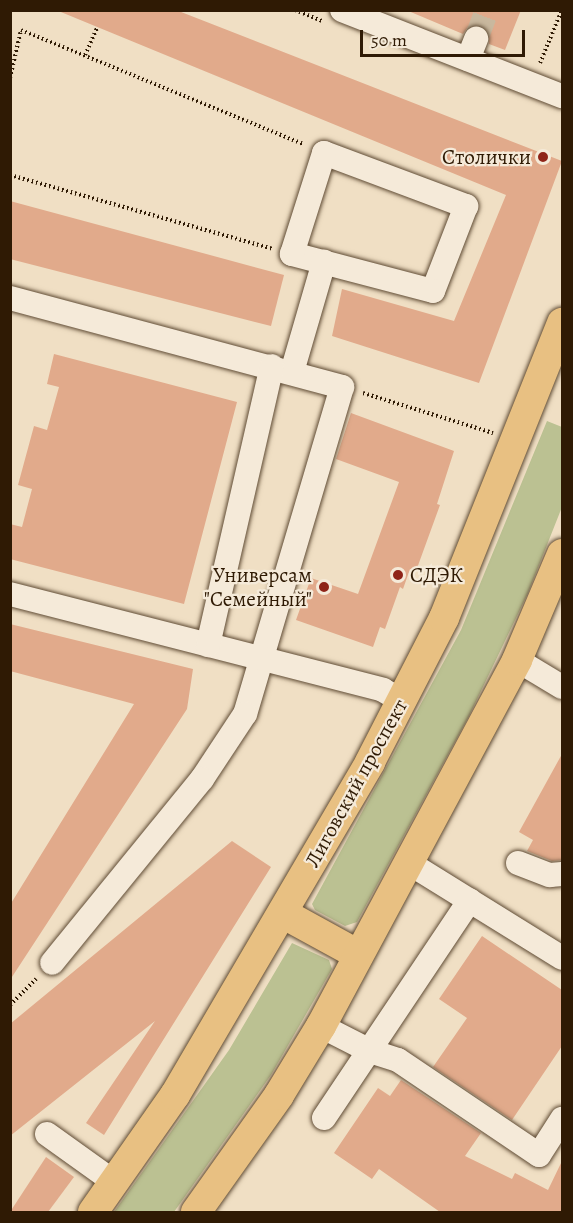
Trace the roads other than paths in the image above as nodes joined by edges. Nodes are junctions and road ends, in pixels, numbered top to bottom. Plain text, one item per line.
1 (342, 10) edge
2 (561, 91) edge
3 (324, 262) junction
4 (10, 298) edge
5 (562, 323) edge
6 (282, 369) junction
7 (553, 377) edge
8 (562, 554) edge
9 (10, 594) edge
10 (208, 645) junction
11 (262, 659) junction
12 (517, 660) junction
13 (562, 687) edge
14 (402, 701) junction
15 (409, 863) junction
16 (518, 863) dead end
17 (562, 874) edge
18 (470, 900) junction
19 (284, 914) junction
20 (359, 956) junction
21 (562, 958) edge
22 (52, 963) road end
23 (321, 1026) junction
24 (370, 1052) junction
25 (324, 1118) dead end
26 (562, 1119) edge
27 (47, 1134) dead end
28 (114, 1182) junction
29 (93, 1212) edge
30 (196, 1212) edge

1 - 2 street
3 - 3 street
3 - 6 street
4 - 6 street
5 - 7 main road, Лиговский проспект
6 - 10 street
6 - 11 street
7 - 14 main road, Лиговский проспект
8 - 12 main road
9 - 10 street
10 - 11 street
11 - 14 street
11 - 22 street
12 - 13 street
12 - 15 main road
14 - 19 main road, Лиговский проспект
15 - 18 street
15 - 20 main road
16 - 17 street
18 - 21 street
18 - 24 street
19 - 20 main road
19 - 28 main road, Лиговский проспект
20 - 23 main road
23 - 24 street
23 - 30 main road
24 - 25 street
24 - 26 street
27 - 28 street
28 - 29 main road, Лиговский проспект

